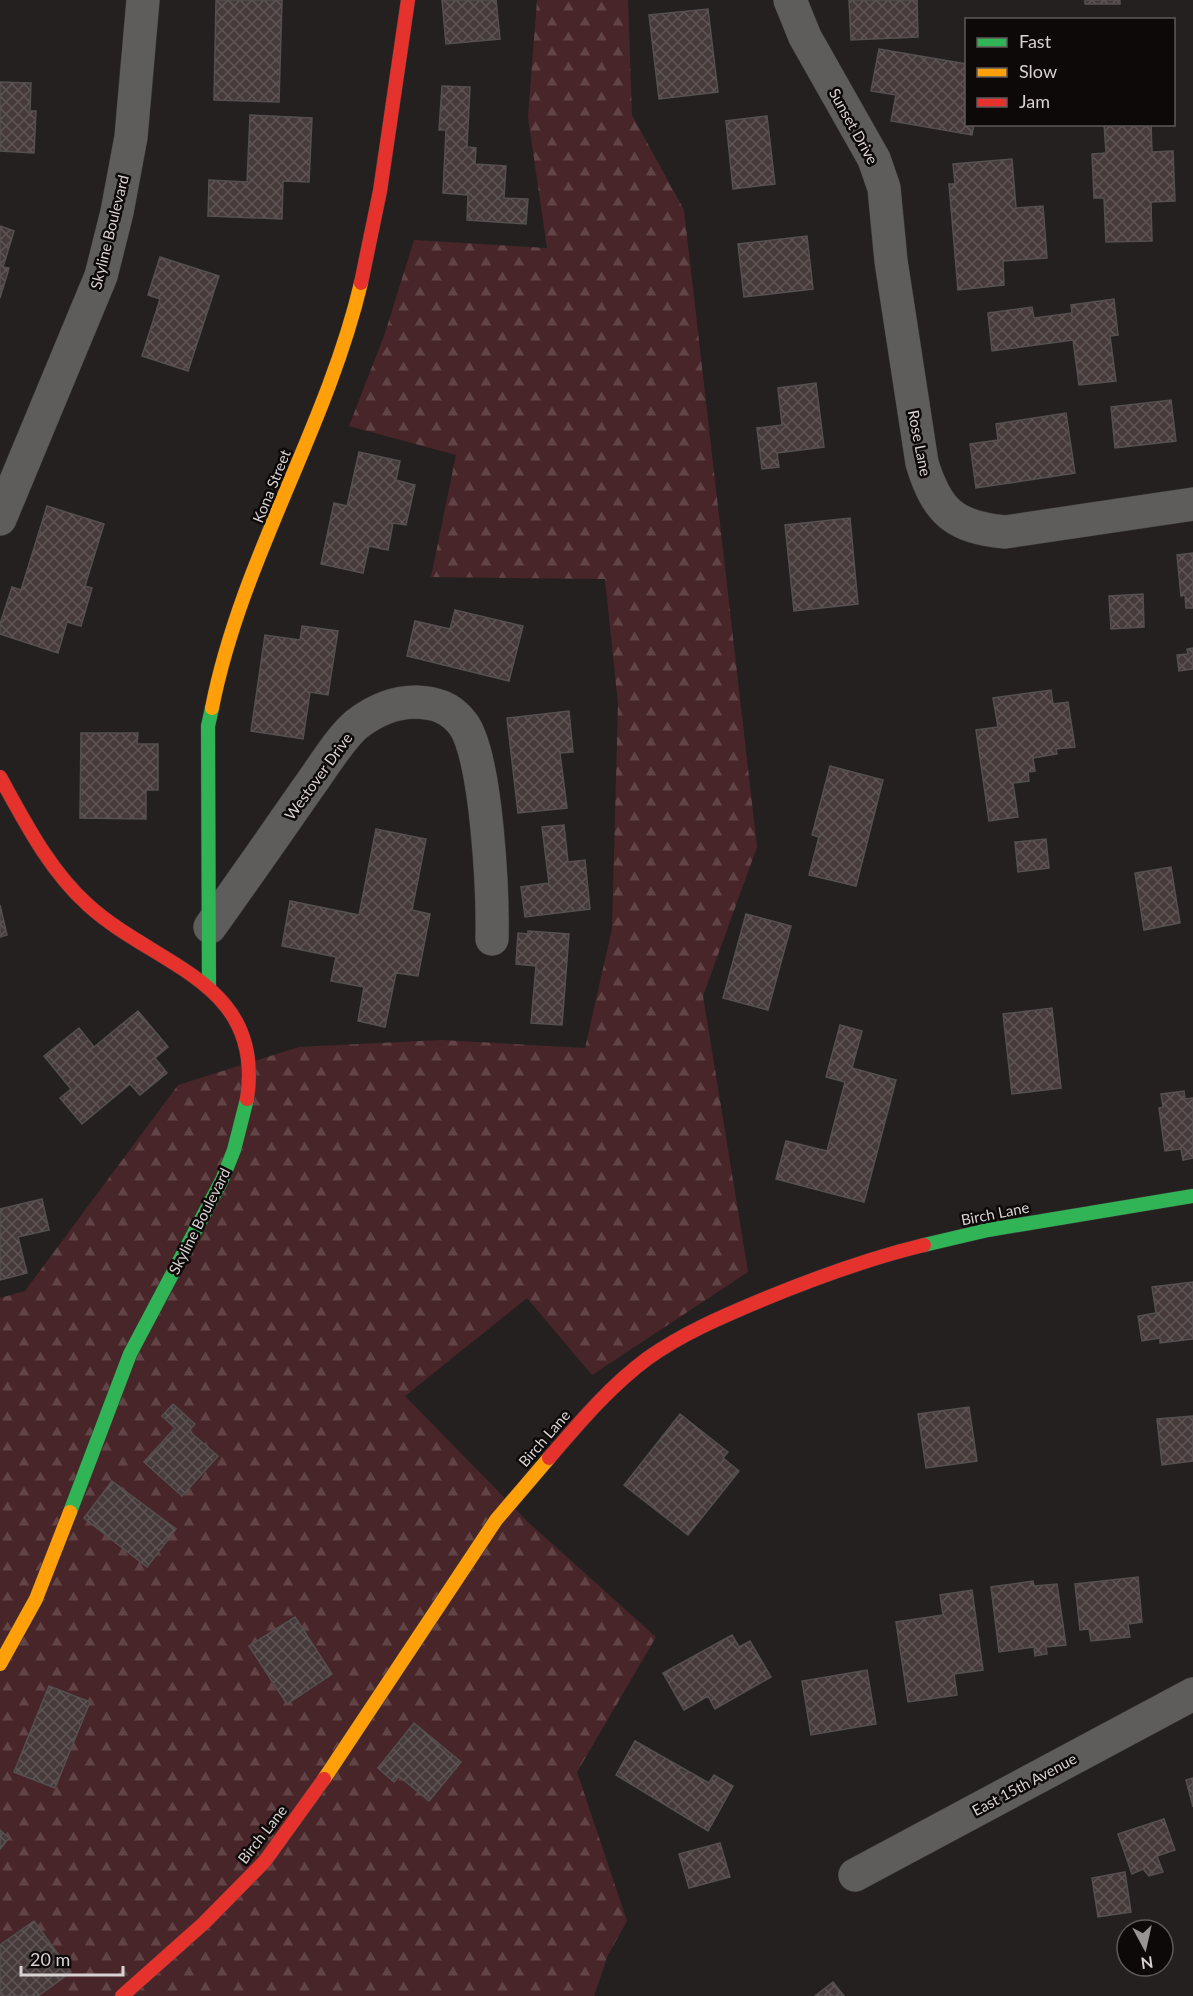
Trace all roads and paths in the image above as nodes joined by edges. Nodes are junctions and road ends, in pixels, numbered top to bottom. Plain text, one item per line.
1 (143, 0) edge
2 (408, 0) edge
3 (790, 0) edge
4 (891, 261) joint
5 (1193, 504) edge
6 (0, 519) edge
7 (0, 777) edge
8 (210, 927) junction
9 (492, 939) dead end
10 (209, 987) junction
11 (1193, 1196) edge
12 (0, 1664) edge
13 (1193, 1694) edge
14 (855, 1875) dead end
15 (122, 1996) edge

1 - 6 street, Skyline Boulevard
2 - 8 street, Kona Street
3 - 4 street, Sunset Drive
4 - 5 street, Rose Lane
7 - 10 street, Skyline Boulevard
8 - 9 street, Westover Drive
8 - 10 street, Kona Street
10 - 12 street, Skyline Boulevard
11 - 15 street, Birch Lane
13 - 14 street, East 15th Avenue

